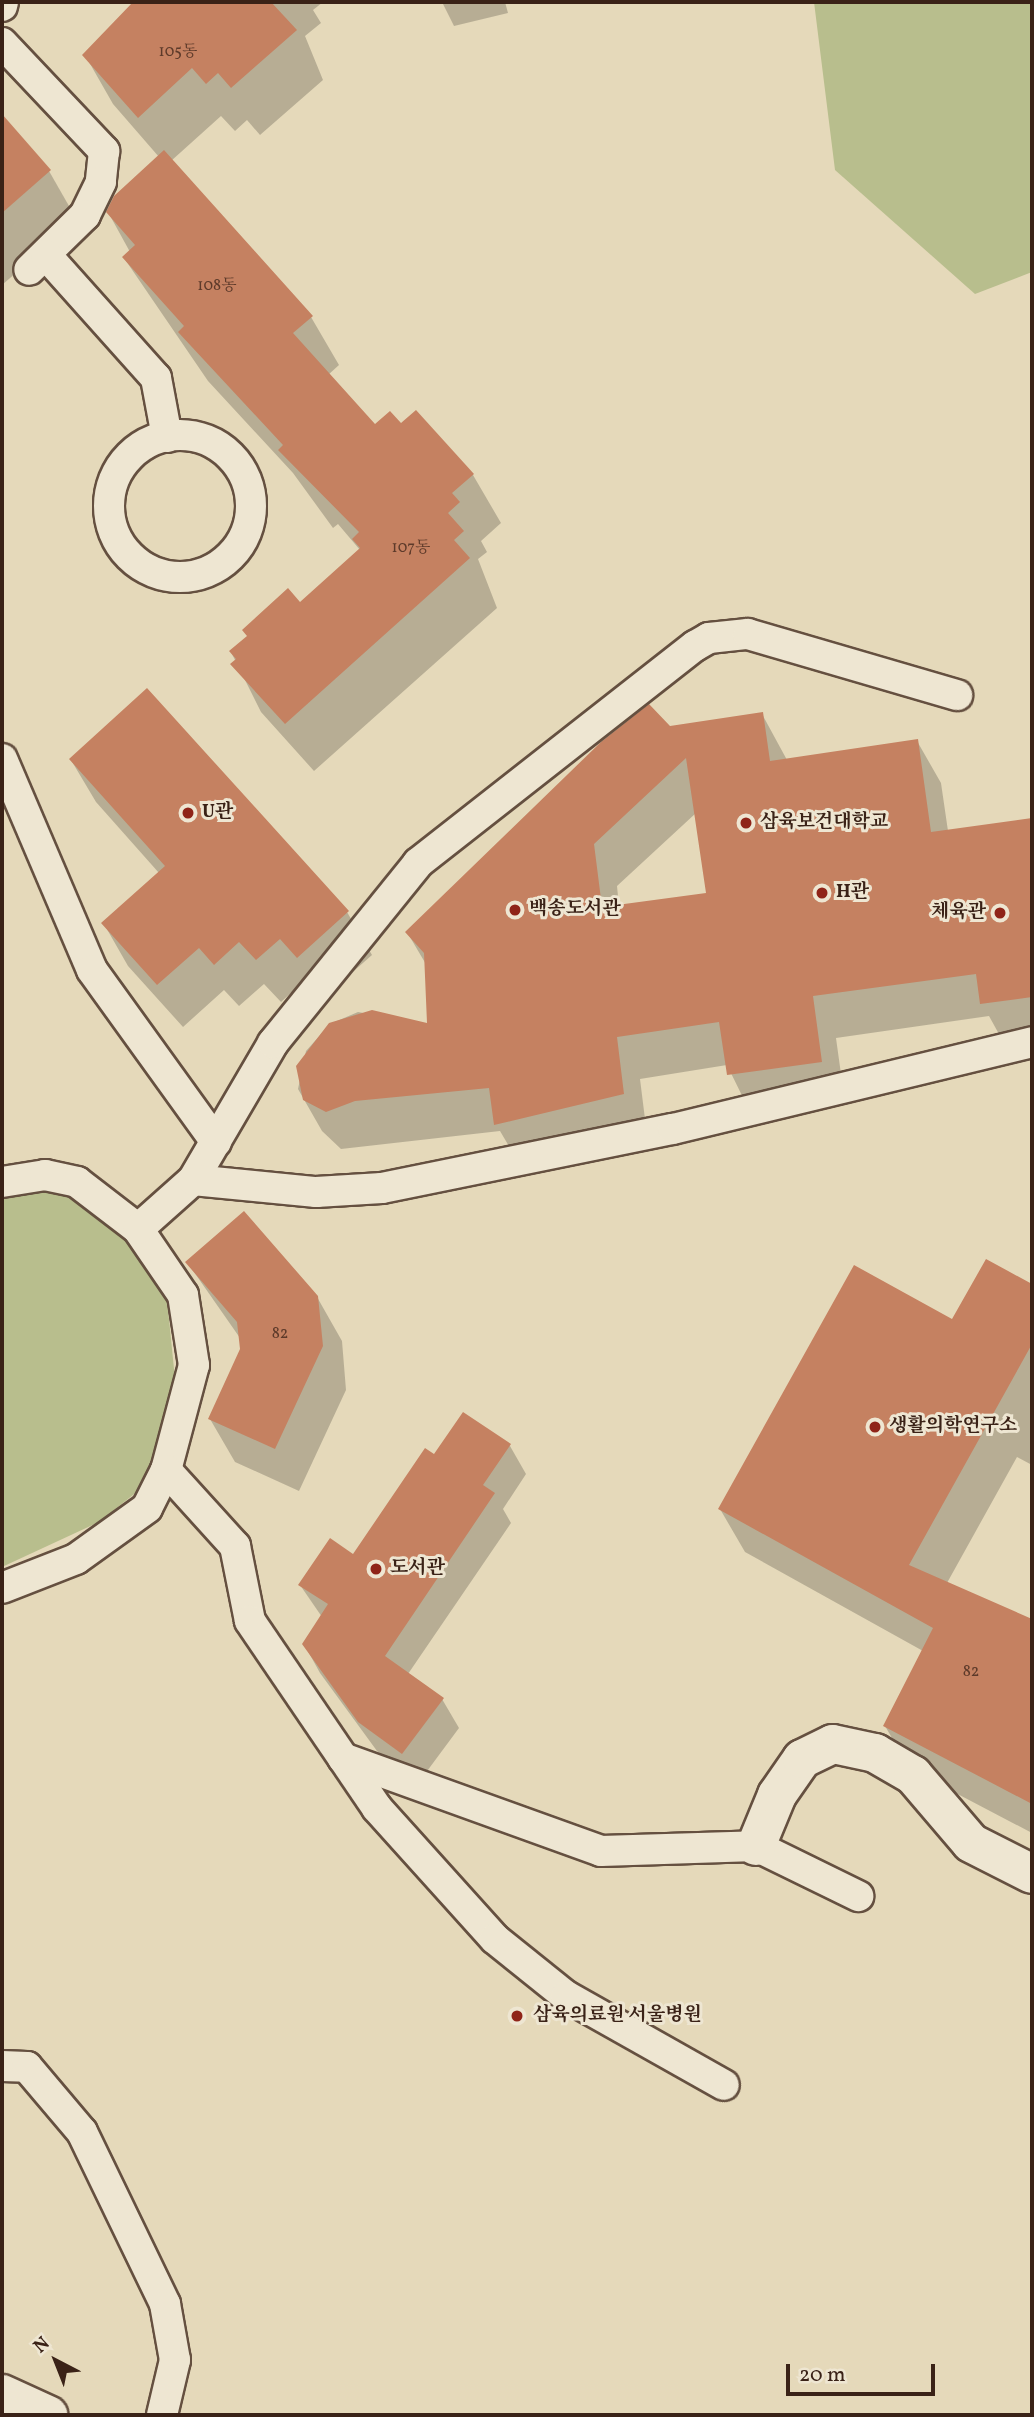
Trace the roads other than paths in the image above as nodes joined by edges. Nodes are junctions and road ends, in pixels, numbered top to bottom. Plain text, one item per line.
1 (2, 43) edge
2 (167, 437) junction
3 (957, 695) dead end
4 (2, 759) edge
5 (1032, 1042) edge
6 (216, 1142) junction
7 (193, 1180) junction
8 (2, 1182) edge
9 (138, 1228) junction
10 (166, 1470) junction
11 (2, 1588) edge
12 (343, 1758) junction
13 (756, 1846) junction
14 (1032, 1874) edge
15 (858, 1896) dead end
16 (2, 2066) edge
17 (724, 2085) dead end
18 (2, 2394) edge
19 (48, 2415) edge
20 (162, 2415) edge

1 - 2 lane
2 - 2 lane
3 - 6 lane
4 - 6 lane
5 - 7 lane
6 - 7 lane
7 - 9 lane
8 - 9 lane
9 - 10 lane
10 - 11 lane
10 - 12 lane
12 - 13 lane
12 - 17 lane
13 - 14 street
13 - 15 lane
16 - 20 lane
18 - 19 street

